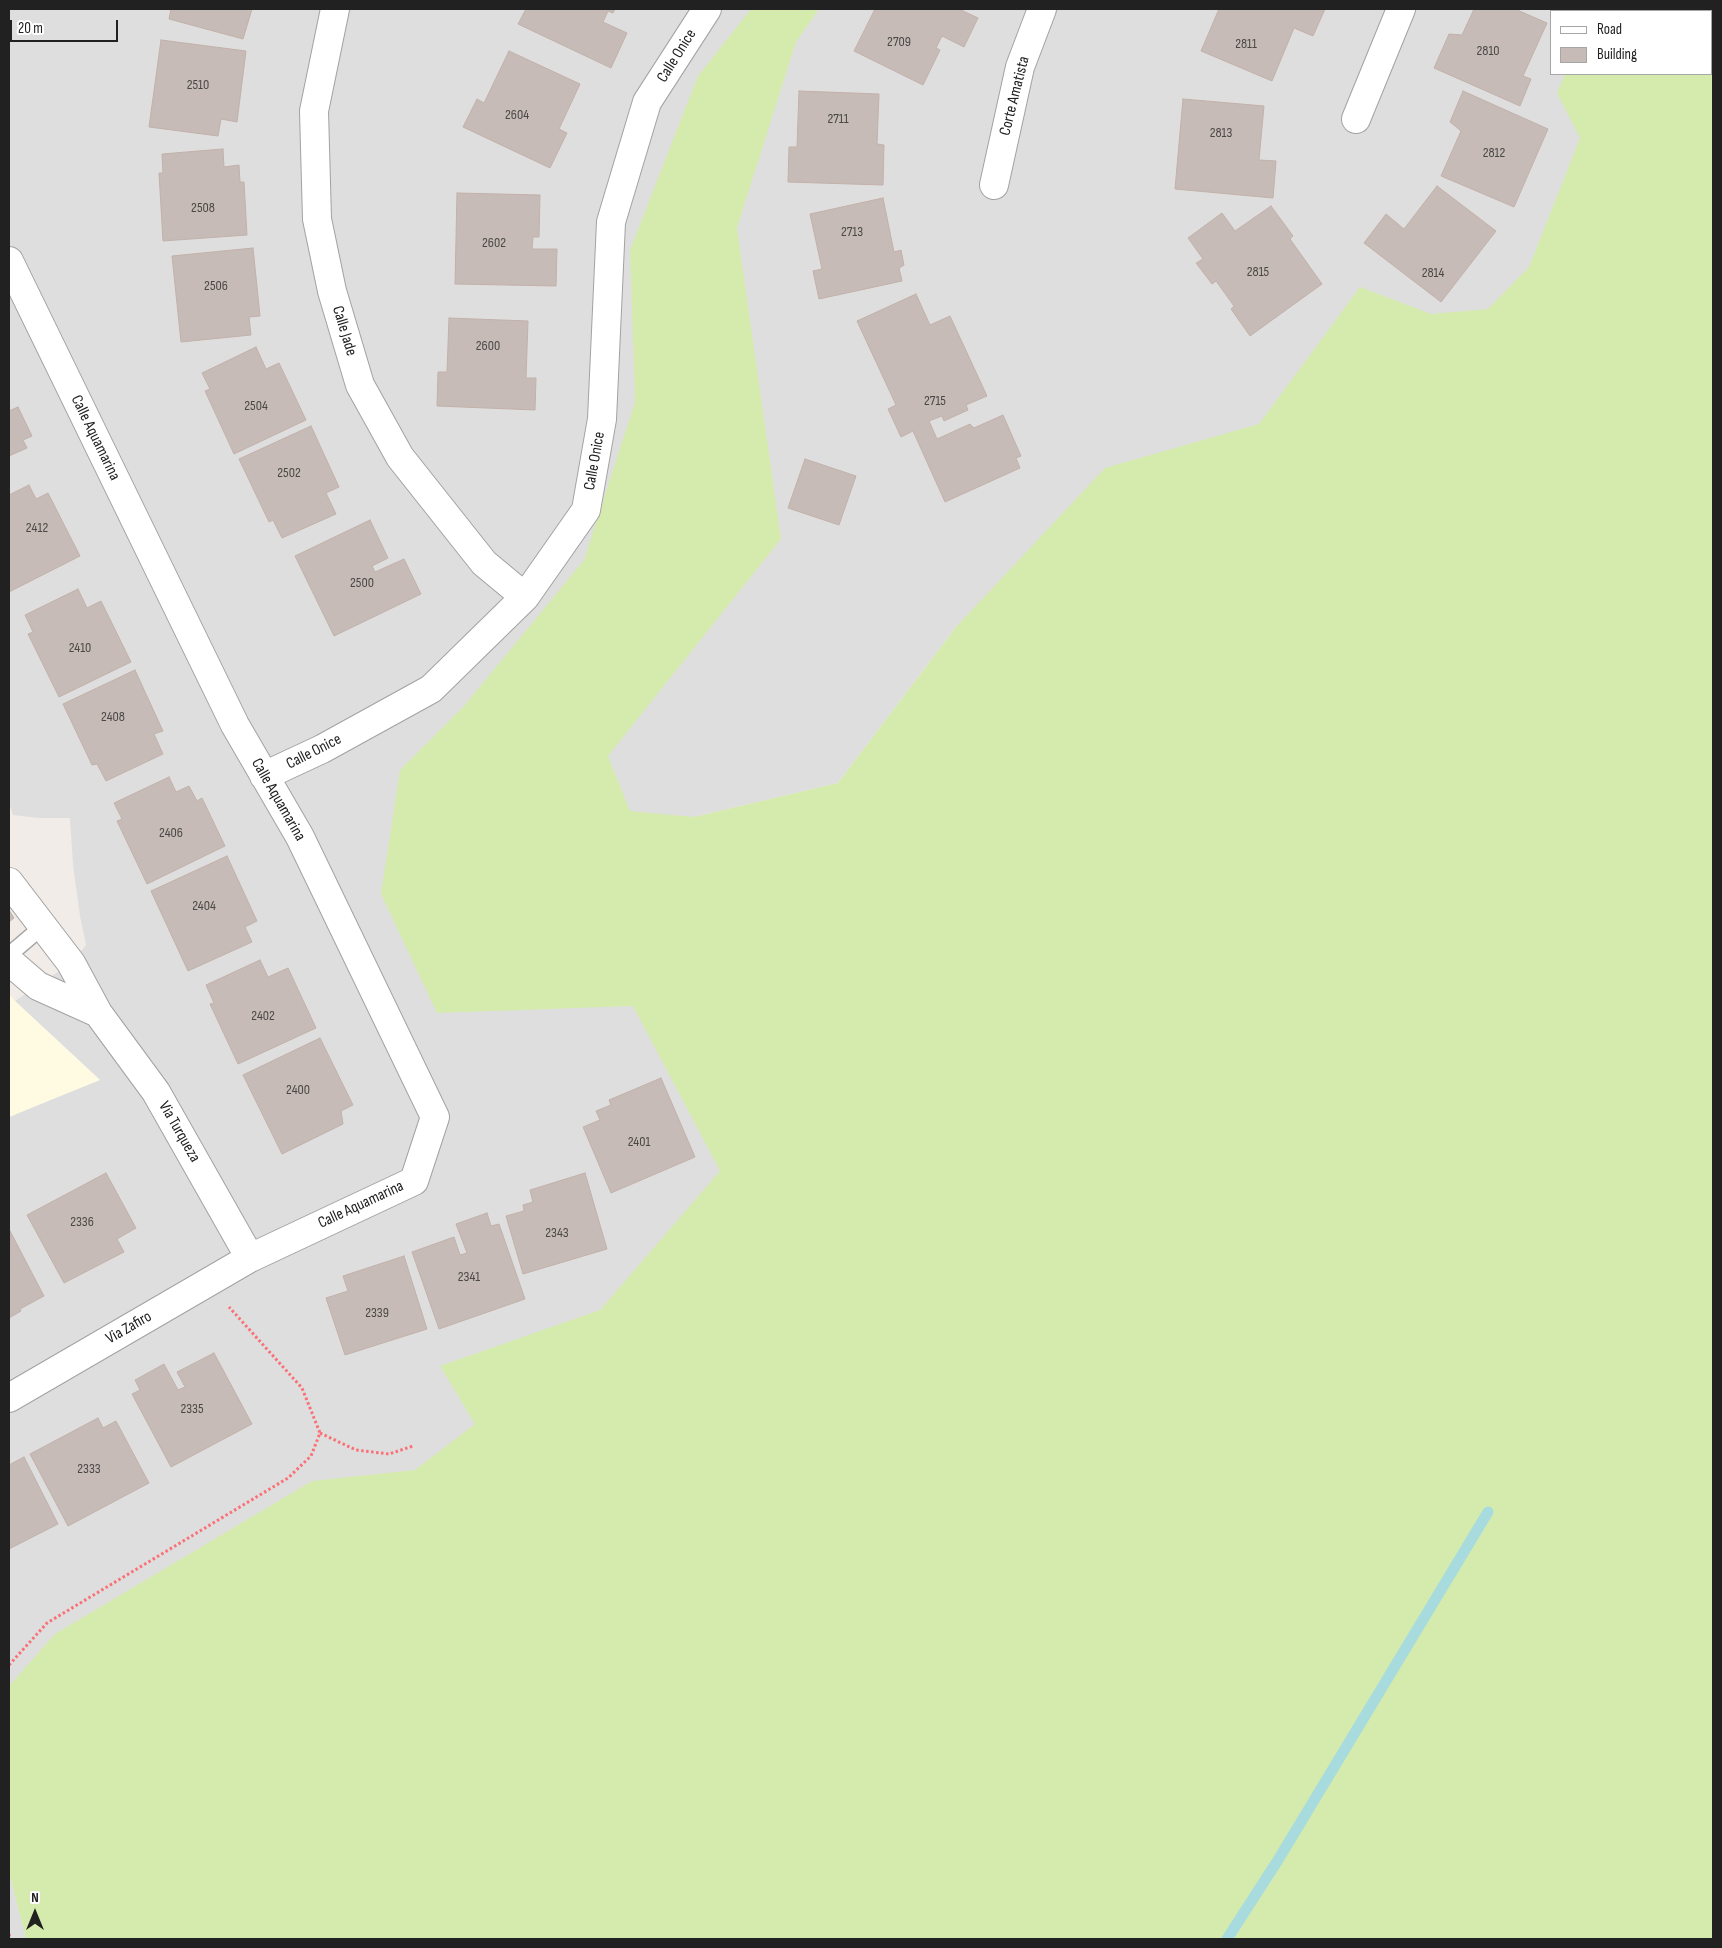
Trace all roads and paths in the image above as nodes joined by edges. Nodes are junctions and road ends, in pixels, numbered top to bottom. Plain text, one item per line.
1 (334, 9) edge
2 (706, 9) edge
3 (1042, 9) edge
4 (1401, 9) edge
5 (1356, 120) dead end
6 (994, 185) dead end
7 (9, 260) edge
8 (525, 598) junction
9 (264, 776) junction
10 (9, 882) edge
11 (43, 926) junction
12 (9, 954) edge
13 (9, 961) edge
14 (98, 1013) junction
15 (250, 1258) junction
16 (206, 1284) junction
17 (9, 1398) edge
18 (320, 1433) junction
19 (413, 1446) dead end
20 (9, 1665) edge
21 (9, 1934) edge
22 (10, 1939) edge

1 - 8 street, Calle Jade
2 - 8 street, Calle Onice
3 - 6 street, Corte Amatista
4 - 5 street
7 - 9 street, Calle Aquamarina
8 - 9 street, Calle Onice
9 - 15 street, Calle Aquamarina
10 - 11 street, Via Turqueza
11 - 12 lane
11 - 14 street, Via Turqueza
13 - 14 street, Via Turqueza
14 - 15 street, Via Turqueza
15 - 16 street, Via Zafiro
16 - 17 street, Via Zafiro
16 - 18 path
18 - 19 path
18 - 20 path
21 - 22 path

